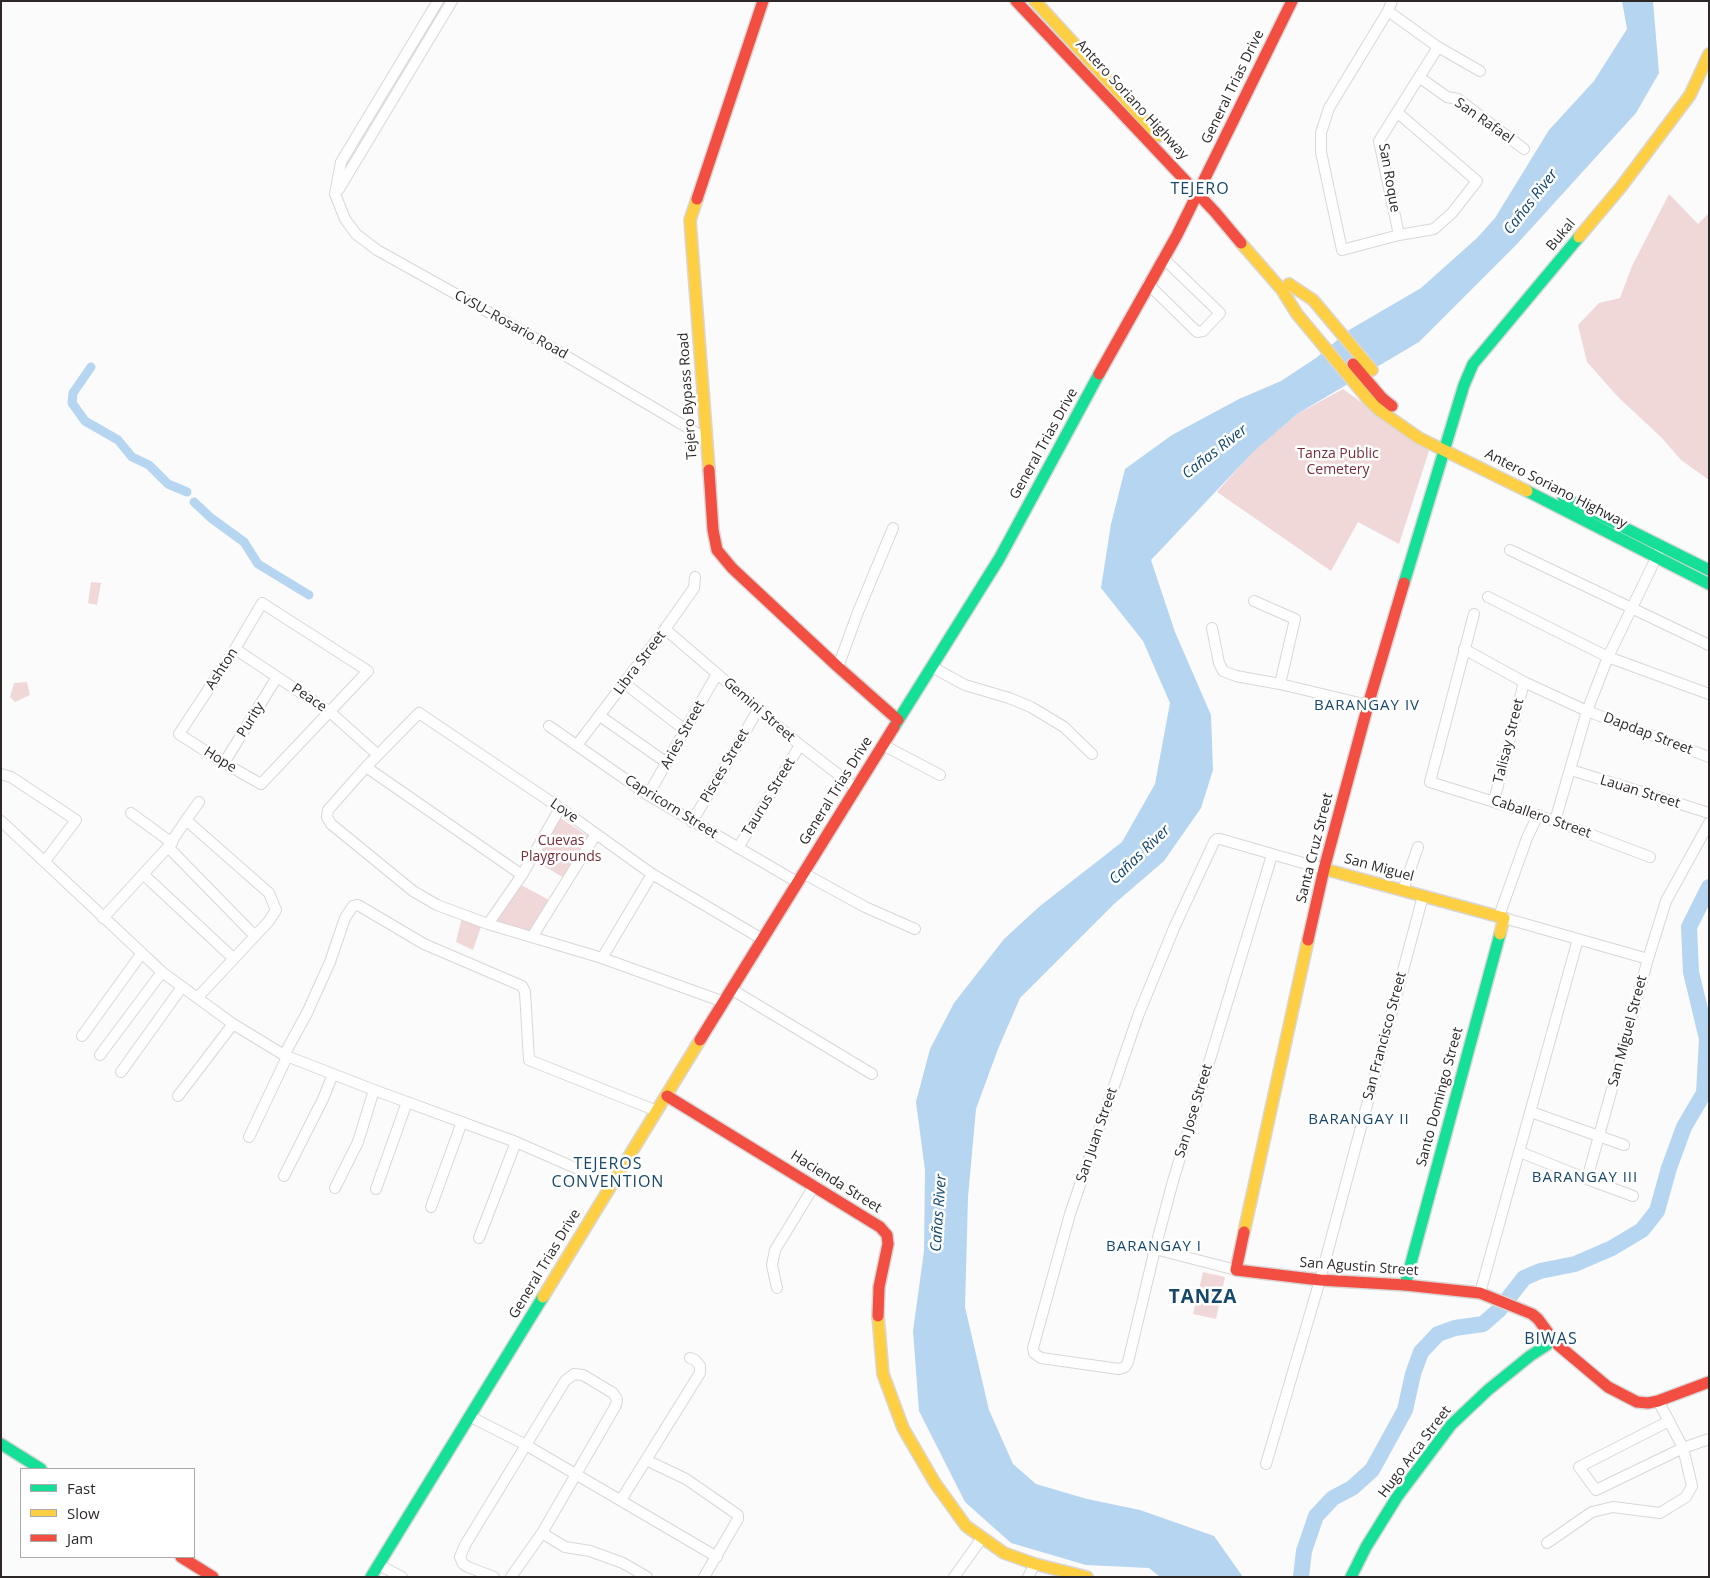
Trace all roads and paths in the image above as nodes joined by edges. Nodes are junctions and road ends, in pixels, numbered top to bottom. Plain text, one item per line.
1 (438, 1) edge
2 (452, 1) edge
3 (763, 1) edge
4 (1016, 1) edge
5 (1035, 1) edge
6 (1292, 1) edge
7 (1392, 1) edge
8 (1388, 11) junction
9 (1438, 47) junction
10 (1709, 54) edge
11 (1480, 71) dead end
12 (1419, 77) junction
13 (1398, 113) junction
14 (1524, 149) dead end
15 (1200, 188) junction
16 (335, 194) junction
17 (1399, 235) junction
18 (1163, 258) junction
19 (1148, 284) junction
20 (1285, 287) junction
21 (1377, 392) junction
22 (705, 438) junction
23 (1445, 445) junction
24 (894, 528) dead end
25 (1662, 546) junction
26 (1510, 550) dead end
27 (1657, 557) junction
28 (1709, 570) edge
29 (695, 578) dead end
30 (1709, 584) edge
31 (1488, 596) dead end
32 (1254, 601) dead end
33 (1631, 608) junction
34 (1474, 614) dead end
35 (1212, 628) dead end
36 (665, 629) junction
37 (1709, 644) edge
38 (235, 649) junction
39 (1464, 649) junction
40 (1608, 657) junction
41 (838, 667) junction
42 (932, 667) junction
43 (717, 674) junction
44 (277, 677) junction
45 (1524, 682) junction
46 (624, 683) junction
47 (1280, 684) junction
48 (1709, 694) edge
49 (1368, 705) junction
50 (758, 710) junction
51 (1587, 711) junction
52 (330, 712) junction
53 (600, 716) junction
54 (898, 720) junction
55 (549, 726) dead end
56 (686, 730) junction
57 (179, 734) joint
58 (883, 744) junction
59 (577, 745) junction
60 (800, 745) junction
61 (1092, 754) dead end
62 (378, 755) junction
63 (1709, 757) edge
64 (224, 763) junction
65 (667, 763) junction
66 (366, 767) junction
67 (1571, 770) junction
68 (1, 774) edge
69 (940, 775) dead end
70 (856, 788) junction
71 (648, 795) junction
72 (1494, 801) junction
73 (199, 802) dead end
74 (560, 808) junction
75 (131, 812) dead end
76 (1709, 813) edge
77 (1538, 815) junction
78 (186, 820) junction
79 (1, 821) edge
80 (1555, 821) junction
81 (692, 822) junction
82 (1709, 823) edge
83 (596, 834) junction
84 (1216, 839) joint
85 (170, 845) junction
86 (738, 848) junction
87 (1418, 848) dead end
88 (1272, 855) junction
89 (1650, 857) dead end
90 (44, 861) junction
91 (1324, 869) junction
92 (143, 874) junction
93 (652, 874) junction
94 (522, 876) junction
95 (800, 877) junction
96 (1403, 890) junction
97 (1423, 896) junction
98 (1501, 917) junction
99 (103, 918) junction
100 (488, 924) junction
101 (915, 929) dead end
102 (254, 935) junction
103 (532, 937) junction
104 (762, 939) junction
105 (1578, 939) junction
106 (142, 953) junction
107 (233, 958) junction
108 (602, 958) junction
109 (1648, 959) junction
110 (162, 972) junction
111 (182, 987) junction
112 (731, 988) junction
113 (198, 997) junction
114 (724, 1002) junction
115 (233, 1024) junction
116 (82, 1036) dead end
117 (100, 1054) dead end
118 (286, 1056) junction
119 (121, 1072) dead end
120 (333, 1074) junction
121 (872, 1074) dead end
122 (374, 1090) junction
123 (178, 1096) dead end
124 (667, 1096) junction
125 (407, 1102) junction
126 (657, 1111) junction
127 (1531, 1112) junction
128 (462, 1122) junction
129 (249, 1137) dead end
130 (1600, 1137) junction
131 (516, 1142) junction
132 (1624, 1145) dead end
133 (1520, 1152) junction
134 (284, 1176) dead end
135 (1587, 1179) junction
136 (612, 1184) junction
137 (814, 1186) junction
138 (335, 1188) dead end
139 (376, 1189) dead end
140 (1633, 1196) dead end
141 (431, 1207) dead end
142 (479, 1238) dead end
143 (1154, 1248) junction
144 (1236, 1270) junction
145 (1320, 1280) junction
146 (1405, 1285) junction
147 (777, 1288) dead end
148 (1480, 1294) junction
149 (1552, 1341) junction
150 (690, 1358) dead end
151 (1123, 1368) joint
152 (1709, 1382) edge
153 (1658, 1401) junction
154 (470, 1417) junction
155 (1669, 1421) junction
156 (1709, 1439) edge
157 (1, 1444) edge
158 (526, 1445) junction
159 (1683, 1448) junction
160 (646, 1460) junction
161 (1266, 1464) dead end
162 (39, 1468) edge
163 (576, 1475) junction
164 (621, 1500) junction
165 (542, 1533) junction
166 (982, 1538) junction
167 (1547, 1543) dead end
168 (717, 1557) junction
169 (183, 1558) edge
170 (1035, 1564) junction
171 (378, 1565) junction
172 (213, 1577) edge
173 (372, 1577) edge
174 (402, 1577) edge
175 (494, 1577) edge
176 (511, 1577) edge
177 (647, 1577) edge
178 (704, 1577) edge
179 (954, 1577) edge
180 (1028, 1577) edge
181 (1087, 1577) edge
182 (1351, 1577) edge

1 - 16 street
2 - 16 street
3 - 22 main road, Tejero Bypass Road
4 - 15 main road, Antero Soriano Highway
5 - 15 main road, Antero Soriano Highway
6 - 15 main road, General Trias Drive
7 - 8 street
8 - 9 street
8 - 17 street
9 - 11 street
9 - 12 street, San Roque
10 - 23 main road, Bukal
12 - 13 street, San Roque
12 - 14 street, San Rafael
13 - 17 street, San Roque
13 - 17 street
15 - 18 main road, General Trias Drive
15 - 20 main road, Antero Soriano Highway
16 - 22 street, CvSU–Rosario Road
18 - 19 main road, General Trias Drive
18 - 19 street
19 - 42 main road, General Trias Drive
20 - 21 main road, Antero Soriano Highway
20 - 21 main road, Antero Soriano Highway
21 - 23 main road, Antero Soriano Highway
22 - 41 main road, Tejero Bypass Road
23 - 25 main road, Antero Soriano Highway
23 - 27 main road, Antero Soriano Highway
23 - 49 main road, Santa Cruz Street
24 - 41 street
25 - 27 street
25 - 28 main road, Antero Soriano Highway
26 - 33 street
27 - 30 main road, Antero Soriano Highway
27 - 33 street
29 - 36 street, Libra Street
31 - 40 street
32 - 47 street
33 - 37 street
33 - 40 street
34 - 39 street
35 - 47 street
36 - 43 street, Gemini Street
36 - 46 street, Libra Street
38 - 44 street, Peace
38 - 52 street, Ashton
38 - 57 street, Ashton
39 - 45 street, Dapdap Street
39 - 72 street, Caballero Street
40 - 48 street
40 - 51 street
41 - 54 main road, Tejero Bypass Road
42 - 54 main road, General Trias Drive
42 - 61 street
43 - 50 street, Gemini Street
43 - 56 street, Aries Street
44 - 52 street, Peace
44 - 64 street, Purity
45 - 51 street, Dapdap Street
45 - 72 street, Talisay Street
46 - 53 street, Libra Street
46 - 56 street
47 - 49 street
49 - 91 main road, Santa Cruz Street
50 - 60 street, Gemini Street
50 - 81 street, Pisces Street
51 - 63 street, Dapdap Street
51 - 67 street
52 - 62 street, Peace
52 - 64 street, Hope
53 - 59 street, Libra Street
53 - 65 street
54 - 58 main road, General Trias Drive
55 - 59 street, Capricorn Street
56 - 65 street, Aries Street
57 - 64 street, Hope
58 - 69 street
58 - 70 main road, General Trias Drive
59 - 71 street, Capricorn Street
60 - 70 street, Gemini Street
60 - 86 street, Taurus Street
62 - 66 street
62 - 74 street, Love
65 - 71 street, Aries Street
66 - 94 street
66 - 100 street
67 - 76 street, Lauan Street
67 - 80 street
68 - 90 street
70 - 95 main road, General Trias Drive
71 - 81 street, Capricorn Street
72 - 77 street, Caballero Street
73 - 78 street
74 - 83 street, Love
74 - 94 street
75 - 85 street
77 - 80 street, Caballero Street
77 - 98 street
78 - 85 street
78 - 102 street
79 - 90 street
80 - 89 street, Caballero Street
81 - 86 street, Capricorn Street
82 - 109 street
83 - 93 street, Love
83 - 103 street
84 - 88 street, San Miguel
84 - 151 street, San Juan Street
85 - 92 street
85 - 102 street
86 - 95 street, Capricorn Street
87 - 96 street
88 - 91 street, San Miguel
88 - 143 street, San Jose Street
90 - 99 street
91 - 96 main road, San Miguel
91 - 144 main road, Santa Cruz Street
92 - 99 street
92 - 107 street
93 - 104 street, Love
93 - 108 street
94 - 100 street
95 - 101 street, Capricorn Street
95 - 104 main road, General Trias Drive
96 - 97 main road, San Miguel
97 - 98 main road, San Miguel
97 - 145 street, San Francisco Street
98 - 105 street, San Miguel Street
98 - 146 main road, Santo Domingo Street
99 - 106 street
100 - 103 street
102 - 107 street
103 - 108 street
104 - 112 main road, General Trias Drive
105 - 109 street, San Miguel Street
105 - 127 street
106 - 110 street
106 - 116 street
107 - 113 street
108 - 114 street
109 - 130 street, San Miguel Street
110 - 111 street
110 - 117 street
111 - 113 street
111 - 119 street
112 - 114 main road, General Trias Drive
112 - 121 street
113 - 115 street
114 - 124 main road, General Trias Drive
115 - 118 street
115 - 123 street
118 - 120 street
118 - 126 street
118 - 129 street
120 - 122 street
120 - 134 street
122 - 125 street
122 - 138 street
124 - 126 main road, General Trias Drive
124 - 137 main road, Hacienda Street
125 - 128 street
125 - 139 street
126 - 136 main road, General Trias Drive
127 - 130 street
127 - 133 street
128 - 131 street
128 - 141 street
130 - 132 street
130 - 135 street, San Miguel Street
131 - 136 street
131 - 142 street
133 - 135 street
133 - 148 street
135 - 140 street
136 - 154 main road, General Trias Drive
137 - 147 street
137 - 166 main road, Hacienda Street
143 - 144 street, San Agustin Street
143 - 151 street, San Jose Street
144 - 145 main road, San Agustin Street
145 - 146 main road, San Agustin Street
145 - 161 street, San Francisco Street
146 - 148 main road, San Agustin Street
148 - 149 main road, San Agustin Street
149 - 153 main road, San Agustin Street
149 - 182 main road, Hugo Arca Street
150 - 160 street
152 - 153 main road, San Agustin Street
153 - 155 street
154 - 158 street
154 - 171 main road, General Trias Drive
155 - 159 street
155 - 159 street
156 - 159 street
157 - 162 main road
158 - 163 street
158 - 163 street
158 - 175 street
159 - 167 street
160 - 164 street
160 - 168 street
163 - 164 street
163 - 165 street
164 - 168 street
165 - 176 street
165 - 177 street
166 - 170 main road, Hacienda Street
166 - 179 street
168 - 178 street
169 - 172 main road
170 - 180 street
170 - 181 main road, Hacienda Street
171 - 173 main road, General Trias Drive
171 - 174 street

